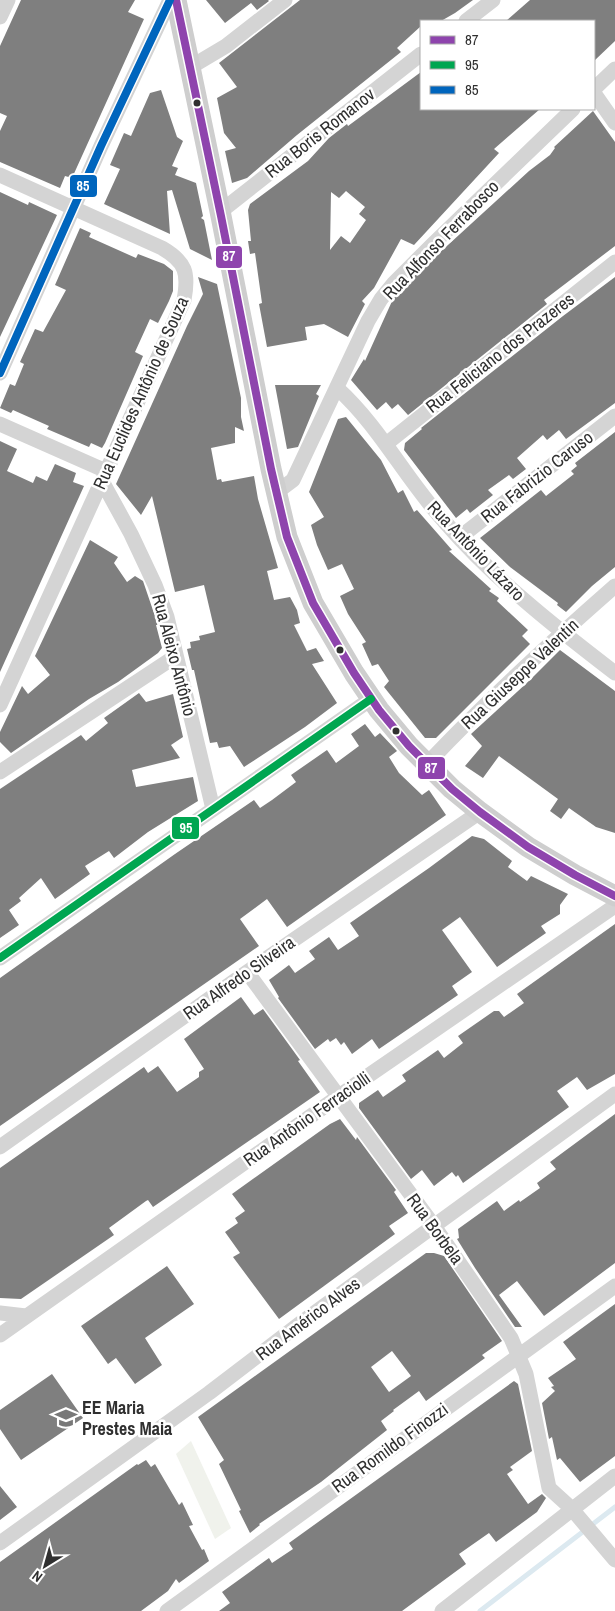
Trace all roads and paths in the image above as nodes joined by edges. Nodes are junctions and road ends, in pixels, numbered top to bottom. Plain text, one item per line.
1 (170, 0) edge
2 (176, 0) edge
3 (285, 0) edge
4 (493, 0) edge
5 (467, 20) edge
6 (420, 55) edge
7 (190, 68) junction
8 (615, 69) edge
9 (595, 88) edge
10 (595, 94) edge
11 (572, 110) edge
12 (615, 123) edge
13 (0, 175) edge
14 (73, 208) junction
15 (220, 212) junction
16 (615, 262) edge
17 (0, 373) edge
18 (337, 388) junction
19 (615, 416) edge
20 (0, 424) edge
21 (386, 444) junction
22 (104, 476) junction
23 (277, 492) junction
24 (459, 538) junction
25 (615, 586) edge
26 (562, 632) junction
27 (176, 656) junction
28 (615, 673) edge
29 (6, 674) edge
30 (371, 699) junction
31 (0, 705) edge
32 (427, 764) junction
33 (0, 772) edge
34 (213, 809) junction
35 (480, 812) junction
36 (615, 896) edge
37 (615, 906) edge
38 (0, 958) edge
39 (248, 972) junction
40 (615, 1094) edge
41 (338, 1097) junction
42 (0, 1147) edge
43 (434, 1226) junction
44 (615, 1286) edge
45 (0, 1313) edge
46 (26, 1316) junction
47 (0, 1335) edge
48 (520, 1355) junction
49 (615, 1476) edge
50 (572, 1508) junction
51 (0, 1543) edge
52 (615, 1560) edge
53 (167, 1611) edge
54 (442, 1611) edge

1 - 14 street
2 - 7 main road
3 - 7 street
4 - 5 street
6 - 15 street, Rua Boris Romanov
7 - 15 main road
8 - 9 street
10 - 12 street
11 - 18 street, Rua Alfonso Ferrabosco
13 - 14 street, Rua Euclides Antônio de Souza
14 - 17 street
14 - 22 street, Rua Euclides Antônio de Souza
15 - 23 main road
16 - 21 street, Rua Feliciano dos Prazeres
18 - 21 street, Rua Antônio Lázaro
18 - 23 street, Rua Alfonso Ferrabosco
19 - 24 street, Rua Fabrizio Caruso
20 - 22 street
21 - 24 street, Rua Antônio Lázaro
22 - 27 street, Rua Aleixo Antônio
22 - 29 street, Rua Euclides Antônio de Souza
23 - 30 main road
24 - 26 street, Rua Antônio Lázaro
25 - 26 street, Rua Giuseppe Valentin
26 - 28 street, Rua Antônio Lázaro
26 - 32 street, Rua Giuseppe Valentin
27 - 33 street
27 - 34 street, Rua Aleixo Antônio
29 - 31 street, Rua Euclides Antônio de Souza
30 - 32 main road
30 - 34 street
32 - 35 main road
34 - 38 street
35 - 36 main road
35 - 39 street, Rua Alfredo Silveira
37 - 41 street, Rua Antônio Ferraciolli
39 - 41 street, Rua Borbela
39 - 42 street, Rua Alfredo Silveira
40 - 43 street, Rua Américo Alves
41 - 43 street, Rua Borbela
41 - 46 street, Rua Antônio Ferraciolli
43 - 48 street, Rua Borbela
43 - 51 street, Rua Américo Alves
44 - 48 street, Rua Romildo Finozzi
45 - 46 street
46 - 47 street, Rua Antônio Ferraciolli
48 - 50 street, Rua Borbela
48 - 53 street, Rua Romildo Finozzi
49 - 50 street
50 - 52 street, Rua Borbela
50 - 54 street

